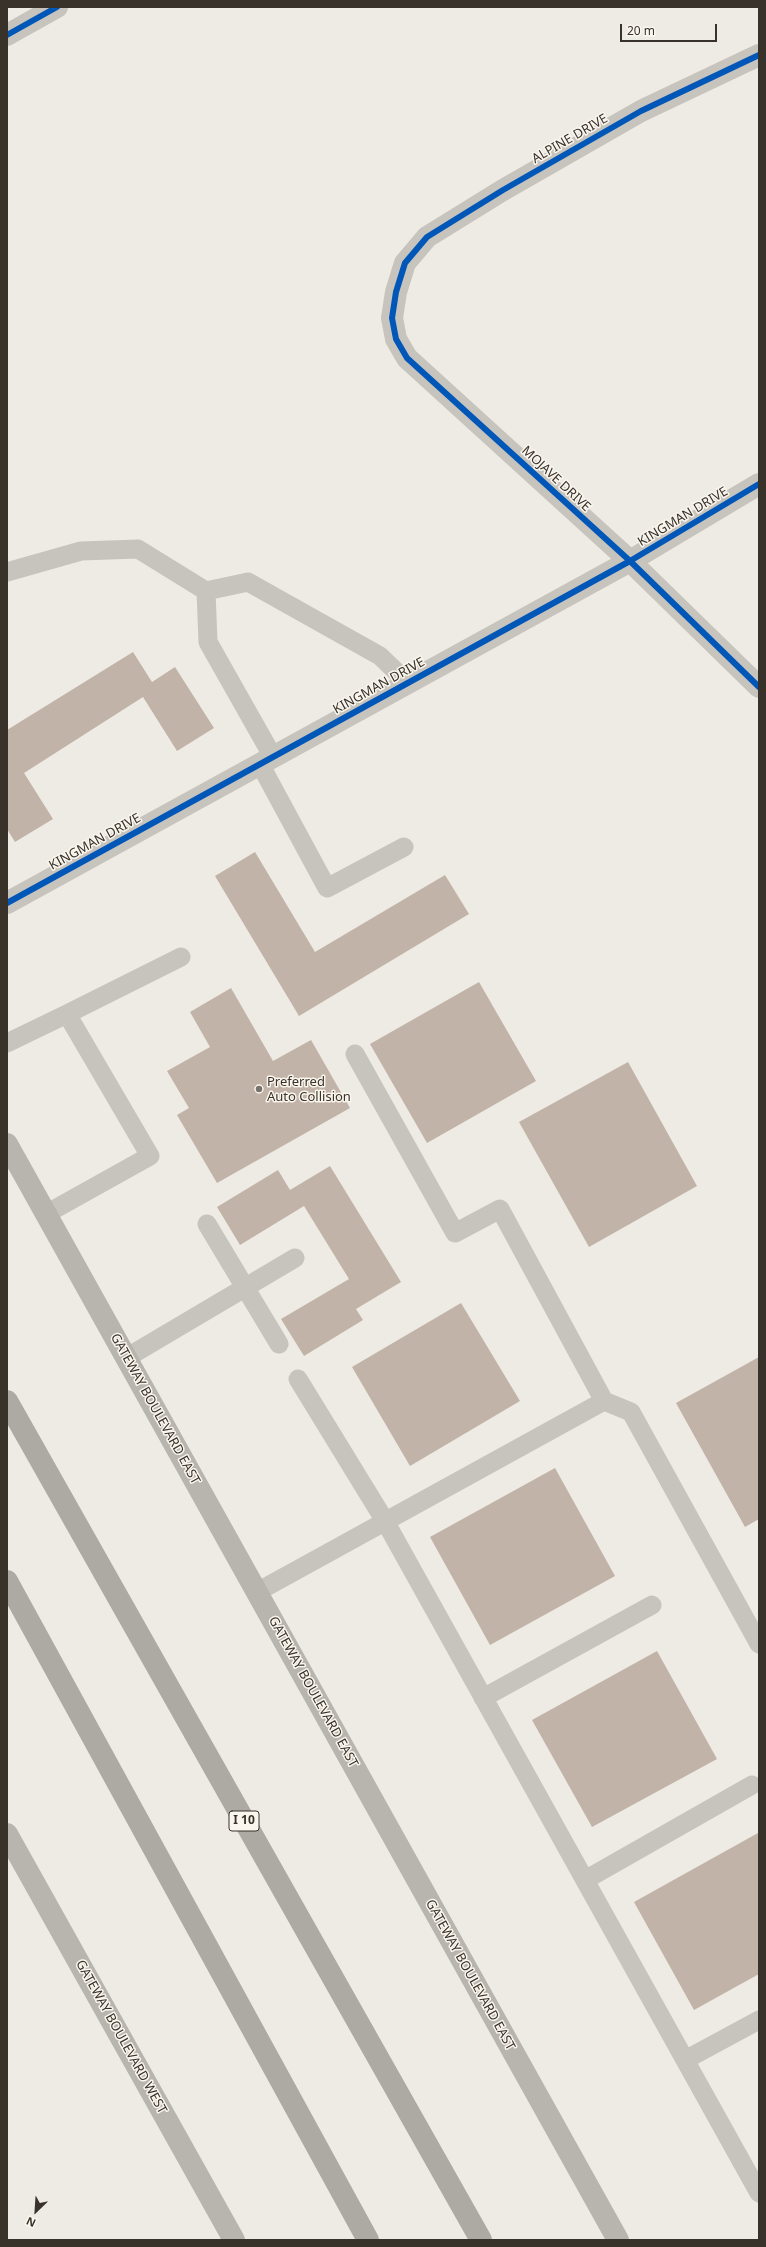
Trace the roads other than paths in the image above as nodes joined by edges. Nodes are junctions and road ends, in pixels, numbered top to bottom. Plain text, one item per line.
1 (58, 7) edge
2 (7, 35) edge
3 (759, 55) edge
4 (405, 263) joint
5 (759, 484) edge
6 (630, 561) junction
7 (7, 572) edge
8 (206, 591) junction
9 (408, 683) junction
10 (759, 687) edge
11 (266, 760) junction
12 (404, 847) dead end
13 (7, 903) edge
14 (181, 957) dead end
15 (67, 1014) junction
16 (7, 1043) edge
17 (355, 1054) dead end
18 (7, 1144) edge
19 (46, 1214) junction
20 (207, 1224) dead end
21 (295, 1258) dead end
22 (245, 1288) junction
23 (279, 1344) dead end
24 (126, 1358) junction
25 (298, 1379) dead end
26 (7, 1401) edge
27 (604, 1401) junction
28 (385, 1521) junction
29 (7, 1581) edge
30 (257, 1592) junction
31 (652, 1604) dead end
32 (759, 1644) edge
33 (484, 1698) junction
34 (752, 1785) dead end
35 (7, 1834) edge
36 (585, 1880) junction
37 (759, 2020) edge
38 (685, 2060) junction
39 (759, 2193) edge
40 (234, 2240) edge
41 (368, 2240) edge
42 (482, 2240) edge
43 (618, 2240) edge

1 - 2 street
3 - 4 street, ALPINE DRIVE
4 - 6 street, MOJAVE DRIVE
5 - 6 street, KINGMAN DRIVE
6 - 9 street, KINGMAN DRIVE
6 - 10 street, MOJAVE DRIVE
7 - 8 lane
8 - 9 lane
8 - 11 lane
9 - 11 street, KINGMAN DRIVE
11 - 12 lane
11 - 13 street, KINGMAN DRIVE
14 - 15 lane
15 - 16 lane
15 - 19 lane
17 - 27 lane
18 - 19 main road, GATEWAY BOULEVARD EAST
19 - 24 main road, GATEWAY BOULEVARD EAST
20 - 22 lane
21 - 22 lane
22 - 23 lane
22 - 24 lane
24 - 30 main road, GATEWAY BOULEVARD EAST
25 - 28 lane
26 - 42 highway, I 10
27 - 28 lane
27 - 32 lane
28 - 30 lane
28 - 33 lane
29 - 41 highway
30 - 43 main road, GATEWAY BOULEVARD EAST
31 - 33 lane
33 - 36 lane
34 - 36 lane
35 - 40 main road, GATEWAY BOULEVARD WEST
36 - 38 lane
37 - 38 lane
38 - 39 lane

